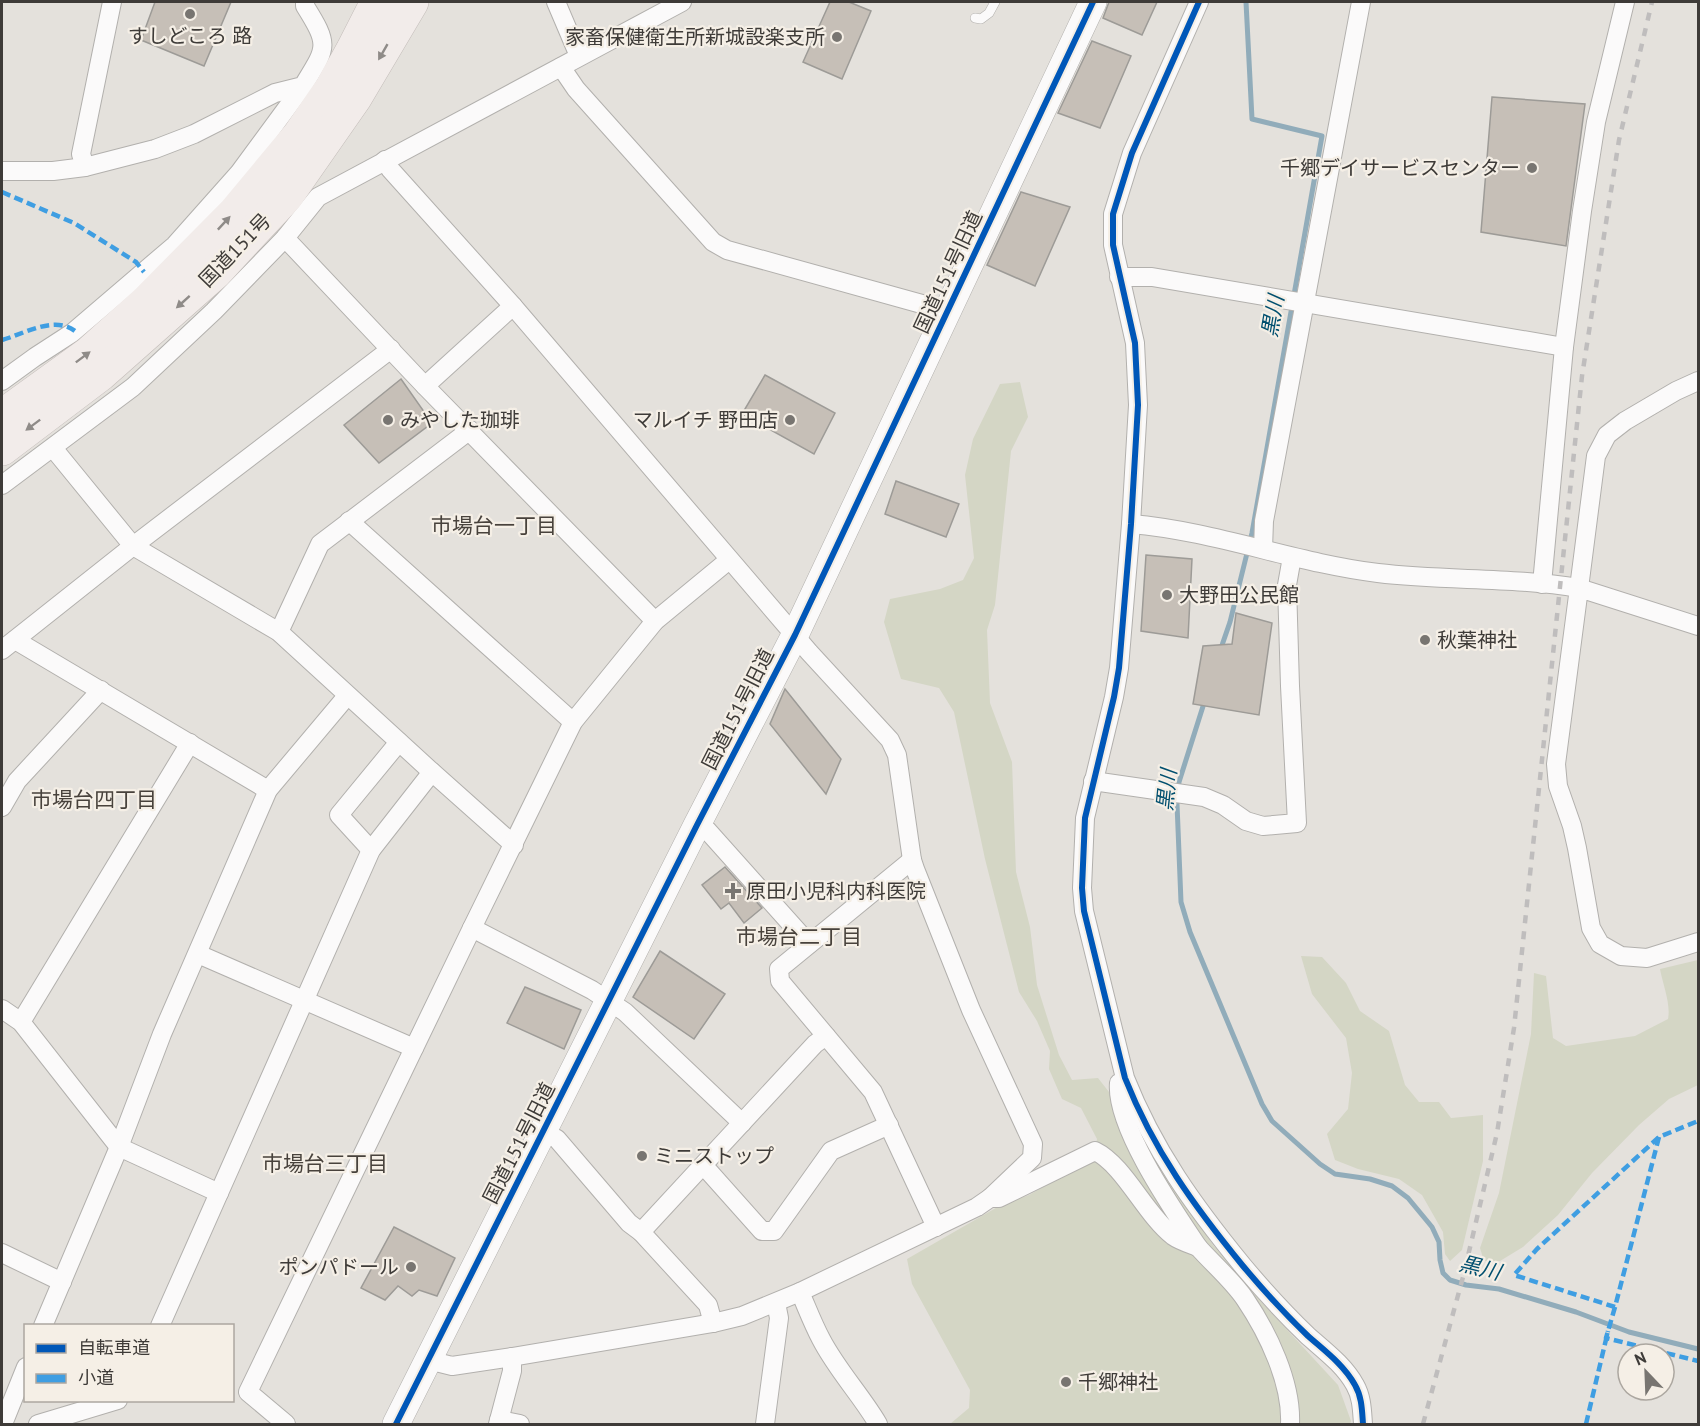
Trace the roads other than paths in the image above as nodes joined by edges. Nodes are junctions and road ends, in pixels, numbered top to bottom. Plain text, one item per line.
1 (112, 2) edge
2 (305, 2) edge
3 (377, 2) edge
4 (412, 2) edge
5 (556, 2) edge
6 (682, 2) edge
7 (995, 2) edge
8 (1094, 2) edge
9 (1199, 2) edge
10 (1361, 2) edge
11 (1625, 2) edge
12 (975, 18) dead end
13 (579, 56) junction
14 (561, 67) junction
15 (303, 87) junction
16 (385, 160) junction
17 (85, 167) junction
18 (2, 171) edge
19 (285, 238) junction
20 (1119, 277) junction
21 (1305, 303) junction
22 (513, 306) junction
23 (947, 311) junction
24 (1564, 347) junction
25 (391, 349) junction
26 (2, 381) edge
27 (1698, 381) edge
28 (425, 386) junction
29 (2, 416) edge
30 (470, 430) junction
31 (53, 448) junction
32 (2, 449) edge
33 (2, 485) edge
34 (349, 521) junction
35 (1131, 524) junction
36 (133, 546) junction
37 (1261, 549) junction
38 (1292, 557) junction
39 (729, 560) junction
40 (1542, 584) junction
41 (1579, 588) junction
42 (656, 621) junction
43 (1698, 626) edge
44 (279, 632) junction
45 (795, 635) junction
46 (8, 645) edge
47 (101, 690) junction
48 (347, 696) junction
49 (573, 723) junction
50 (190, 742) junction
51 (399, 742) junction
52 (432, 772) junction
53 (1093, 781) junction
54 (268, 790) junction
55 (2, 807) edge
56 (697, 825) junction
57 (514, 845) junction
58 (372, 850) junction
59 (912, 860) junction
60 (472, 928) junction
61 (1698, 942) edge
62 (809, 944) junction
63 (198, 954) junction
64 (304, 1000) junction
65 (609, 1001) junction
66 (2, 1010) edge
67 (21, 1022) junction
68 (825, 1036) junction
69 (414, 1048) junction
70 (1125, 1078) junction
71 (742, 1123) junction
72 (889, 1125) junction
73 (543, 1131) junction
74 (119, 1147) junction
75 (704, 1166) junction
76 (219, 1193) junction
77 (990, 1198) junction
78 (936, 1227) junction
79 (641, 1232) junction
80 (1198, 1247) junction
81 (2, 1252) edge
82 (62, 1282) junction
83 (800, 1292) junction
84 (776, 1303) junction
85 (713, 1323) junction
86 (44, 1324) edge
87 (161, 1324) edge
88 (512, 1358) junction
89 (428, 1360) junction
90 (24, 1372) edge
91 (240, 1392) edge
92 (115, 1402) edge
93 (499, 1422) edge
94 (3, 1425) edge
95 (38, 1425) edge
96 (286, 1425) edge
97 (396, 1425) edge
98 (520, 1425) edge
99 (765, 1425) edge
100 (878, 1425) edge
101 (1290, 1425) edge
102 (1363, 1425) edge

1 - 17 street
2 - 15 street
29 -> 3 highway, 国道151号
4 -> 32 highway, 国道151号
5 - 13 street
6 - 13 street
7 - 12 lane
8 - 23 street, 国道151号旧道
9 - 20 street
10 - 21 street
11 - 24 street
13 - 14 street
14 - 16 street
14 - 23 street
15 - 17 street
15 - 26 street
16 - 19 street
16 - 22 street
17 - 18 street
19 - 25 street
19 - 31 street
20 - 21 street
20 - 35 street
21 - 24 street
21 - 37 street
22 - 28 street
22 - 39 street
23 - 45 street, 国道151号旧道
24 - 40 street
25 - 28 street
25 - 36 street
27 - 41 street
28 - 30 street
30 - 34 street
30 - 42 street
31 - 33 street
31 - 36 street
34 - 44 street
34 - 49 street
35 - 37 street
35 - 53 street
36 - 44 street
36 - 46 street
37 - 38 street
38 - 40 street
38 - 53 street
39 - 42 street
39 - 45 street
40 - 41 street
41 - 43 street
41 - 61 street
42 - 49 street
44 - 48 street
45 - 56 street, 国道151号旧道
45 - 59 street
46 - 47 street
47 - 50 street
47 - 55 street
48 - 51 street
48 - 54 street
49 - 57 street
50 - 54 street
50 - 67 street
51 - 52 street
51 - 58 street
52 - 57 street
52 - 58 street
53 - 70 street
54 - 63 street
56 - 62 street
56 - 65 street, 国道151号旧道
57 - 60 street
58 - 64 street
59 - 62 street
59 - 77 street
60 - 65 street
60 - 69 street
62 - 68 street
63 - 64 street
63 - 74 street
64 - 69 street
64 - 76 street
65 - 71 street
65 - 73 street, 国道151号旧道
66 - 67 street
67 - 74 street
68 - 71 street
68 - 72 street
69 - 91 street
70 - 80 street
70 - 102 street
71 - 75 street
72 - 75 street
72 - 78 street
73 - 79 street
73 - 89 street, 国道151号旧道
74 - 76 street
74 - 82 street
75 - 79 street
76 - 87 street
77 - 78 street
77 - 80 street
78 - 83 street
79 - 85 street
80 - 101 street
81 - 82 street
82 - 86 street
83 - 84 street
83 - 100 street
84 - 85 street
84 - 99 street
85 - 88 street
88 - 89 street
88 - 93 street
89 - 97 street, 国道151号旧道
90 - 94 street
91 - 96 street
92 - 95 street
93 - 98 street

